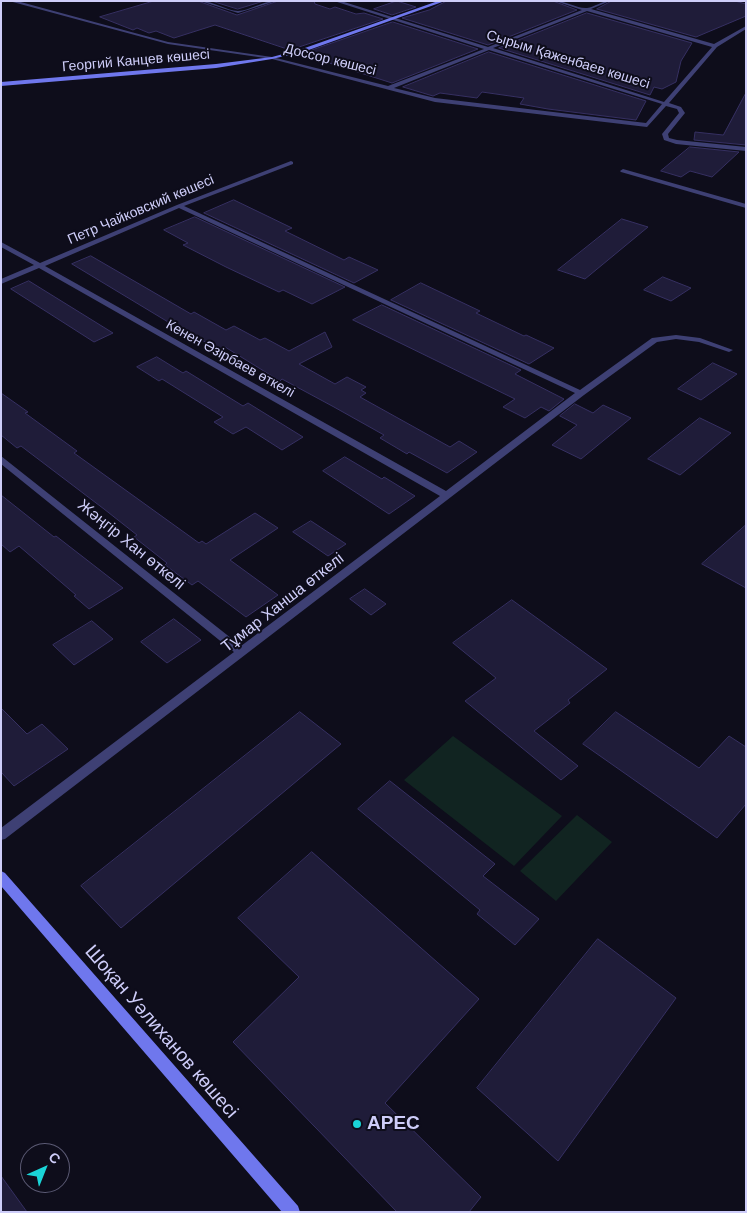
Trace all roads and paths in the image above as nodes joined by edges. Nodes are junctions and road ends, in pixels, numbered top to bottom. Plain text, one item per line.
1 (11, 1) edge
2 (202, 1) edge
3 (274, 1) edge
4 (336, 1) edge
5 (443, 1) edge
6 (557, 1) edge
7 (608, 1) edge
8 (587, 10) junction
9 (390, 19) junction
10 (746, 27) edge
11 (714, 46) junction
12 (488, 48) junction
13 (272, 58) junction
14 (1, 84) edge
15 (389, 88) junction
16 (665, 103) junction
17 (746, 149) edge
18 (291, 163) dead end
19 (624, 172) dead end
20 (179, 206) junction
21 (746, 206) edge
22 (1, 244) edge
23 (40, 266) junction
24 (1, 282) edge
25 (729, 350) dead end
26 (581, 393) junction
27 (1, 459) edge
28 (447, 496) junction
29 (242, 653) junction
30 (1, 835) edge
31 (1, 877) edge
32 (292, 1212) edge

1 - 13 street, Доссор көшесі
2 - 3 street
4 - 9 street, Сырым Қаженбаев көшесі
5 - 9 main road, Георгий Канцев көшесі
6 - 8 street
7 - 8 street
8 - 11 street
8 - 12 street
9 - 12 street, Сырым Қаженбаев көшесі
9 - 13 main road, Георгий Канцев көшесі
10 - 11 street
11 - 16 street
12 - 15 street
12 - 16 street, Сырым Қаженбаев көшесі
13 - 14 main road, Георгий Канцев көшесі
13 - 15 street, Доссор көшесі
15 - 16 street, Доссор көшесі
16 - 17 street, Сырым Қаженбаев көшесі
18 - 20 street, Петр Чайковский көшесі
19 - 21 street
20 - 23 street, Петр Чайковский көшесі
20 - 26 street
22 - 23 street, Кенен Әзірбаев өткелі
23 - 24 street, Петр Чайковский көшесі
23 - 28 street, Кенен Әзірбаев өткелі
25 - 26 street, Тұмар Ханша өткелі
26 - 28 street, Тұмар Ханша өткелі
27 - 29 street, Жәңгір Хан өткелі
28 - 29 street, Тұмар Ханша өткелі
29 - 30 street, Тұмар Ханша өткелі
31 - 32 main road, Шоқан Уәлиханов көшесі

